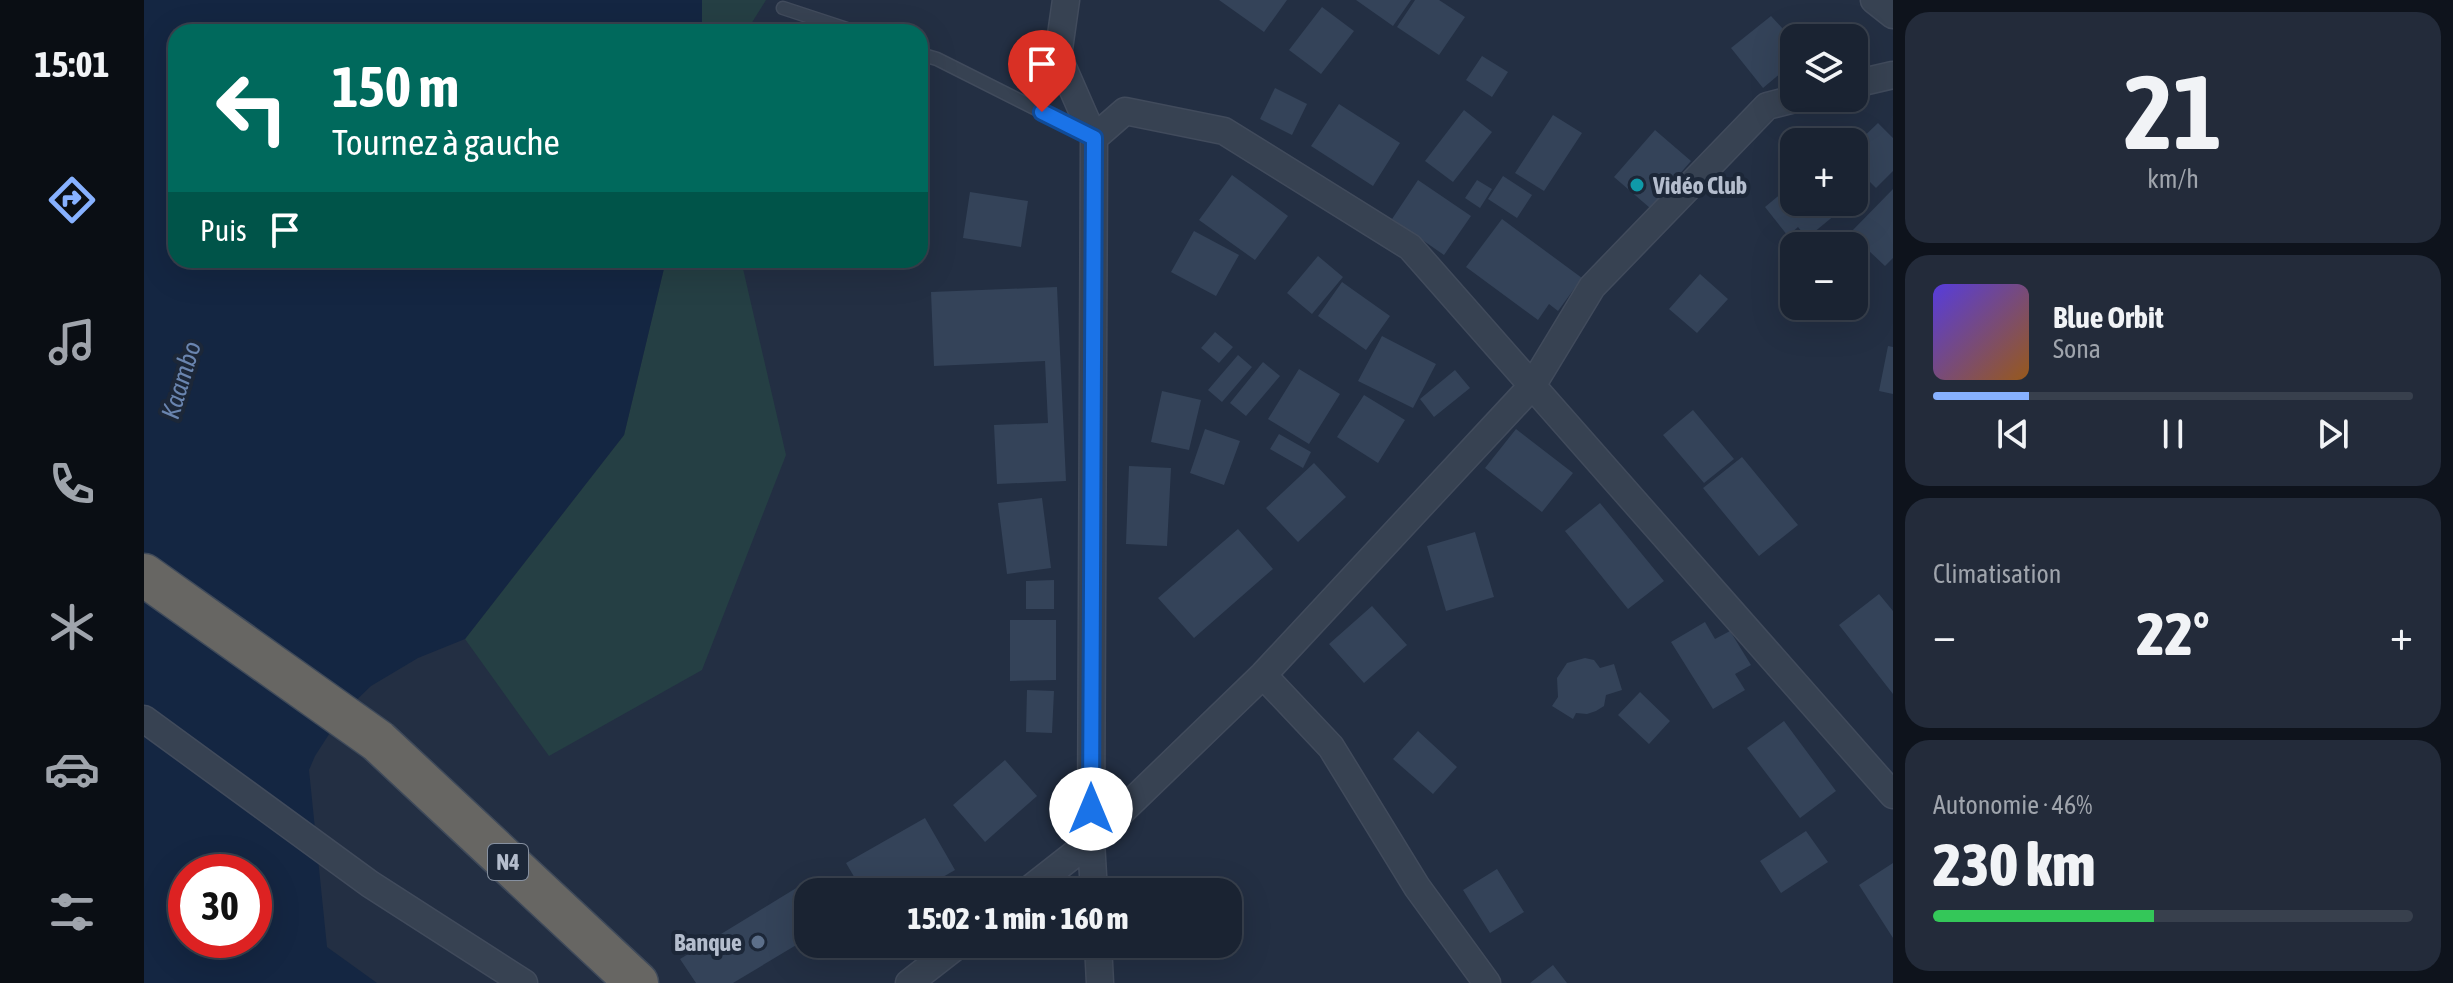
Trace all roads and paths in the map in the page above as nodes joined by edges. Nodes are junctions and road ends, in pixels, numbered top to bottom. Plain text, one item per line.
1 (1066, 0) edge
2 (1874, 0) edge
3 (783, 8) dead end
4 (1893, 15) edge
5 (832, 24) edge
6 (928, 56) edge
7 (1893, 75) edge
8 (1868, 81) edge
9 (1780, 103) edge
10 (1094, 138) junction
11 (1532, 386) junction
12 (144, 575) edge
13 (1263, 675) junction
14 (144, 719) edge
15 (1893, 795) edge
16 (1091, 841) junction
17 (1044, 878) edge
18 (1093, 878) edge
19 (941, 958) edge
20 (1099, 958) edge
21 (524, 983) edge
22 (637, 983) edge
23 (909, 983) edge
24 (1100, 983) edge
25 (1487, 983) edge

1 - 10 street
2 - 4 street
3 - 5 lane
6 - 10 lane
7 - 8 street
9 - 11 street
10 - 11 street
10 - 16 street
11 - 13 street
11 - 15 street
12 - 22 highway, N4
13 - 16 street
13 - 25 street
14 - 21 street
16 - 17 street
16 - 18 street
19 - 23 street
20 - 24 street

